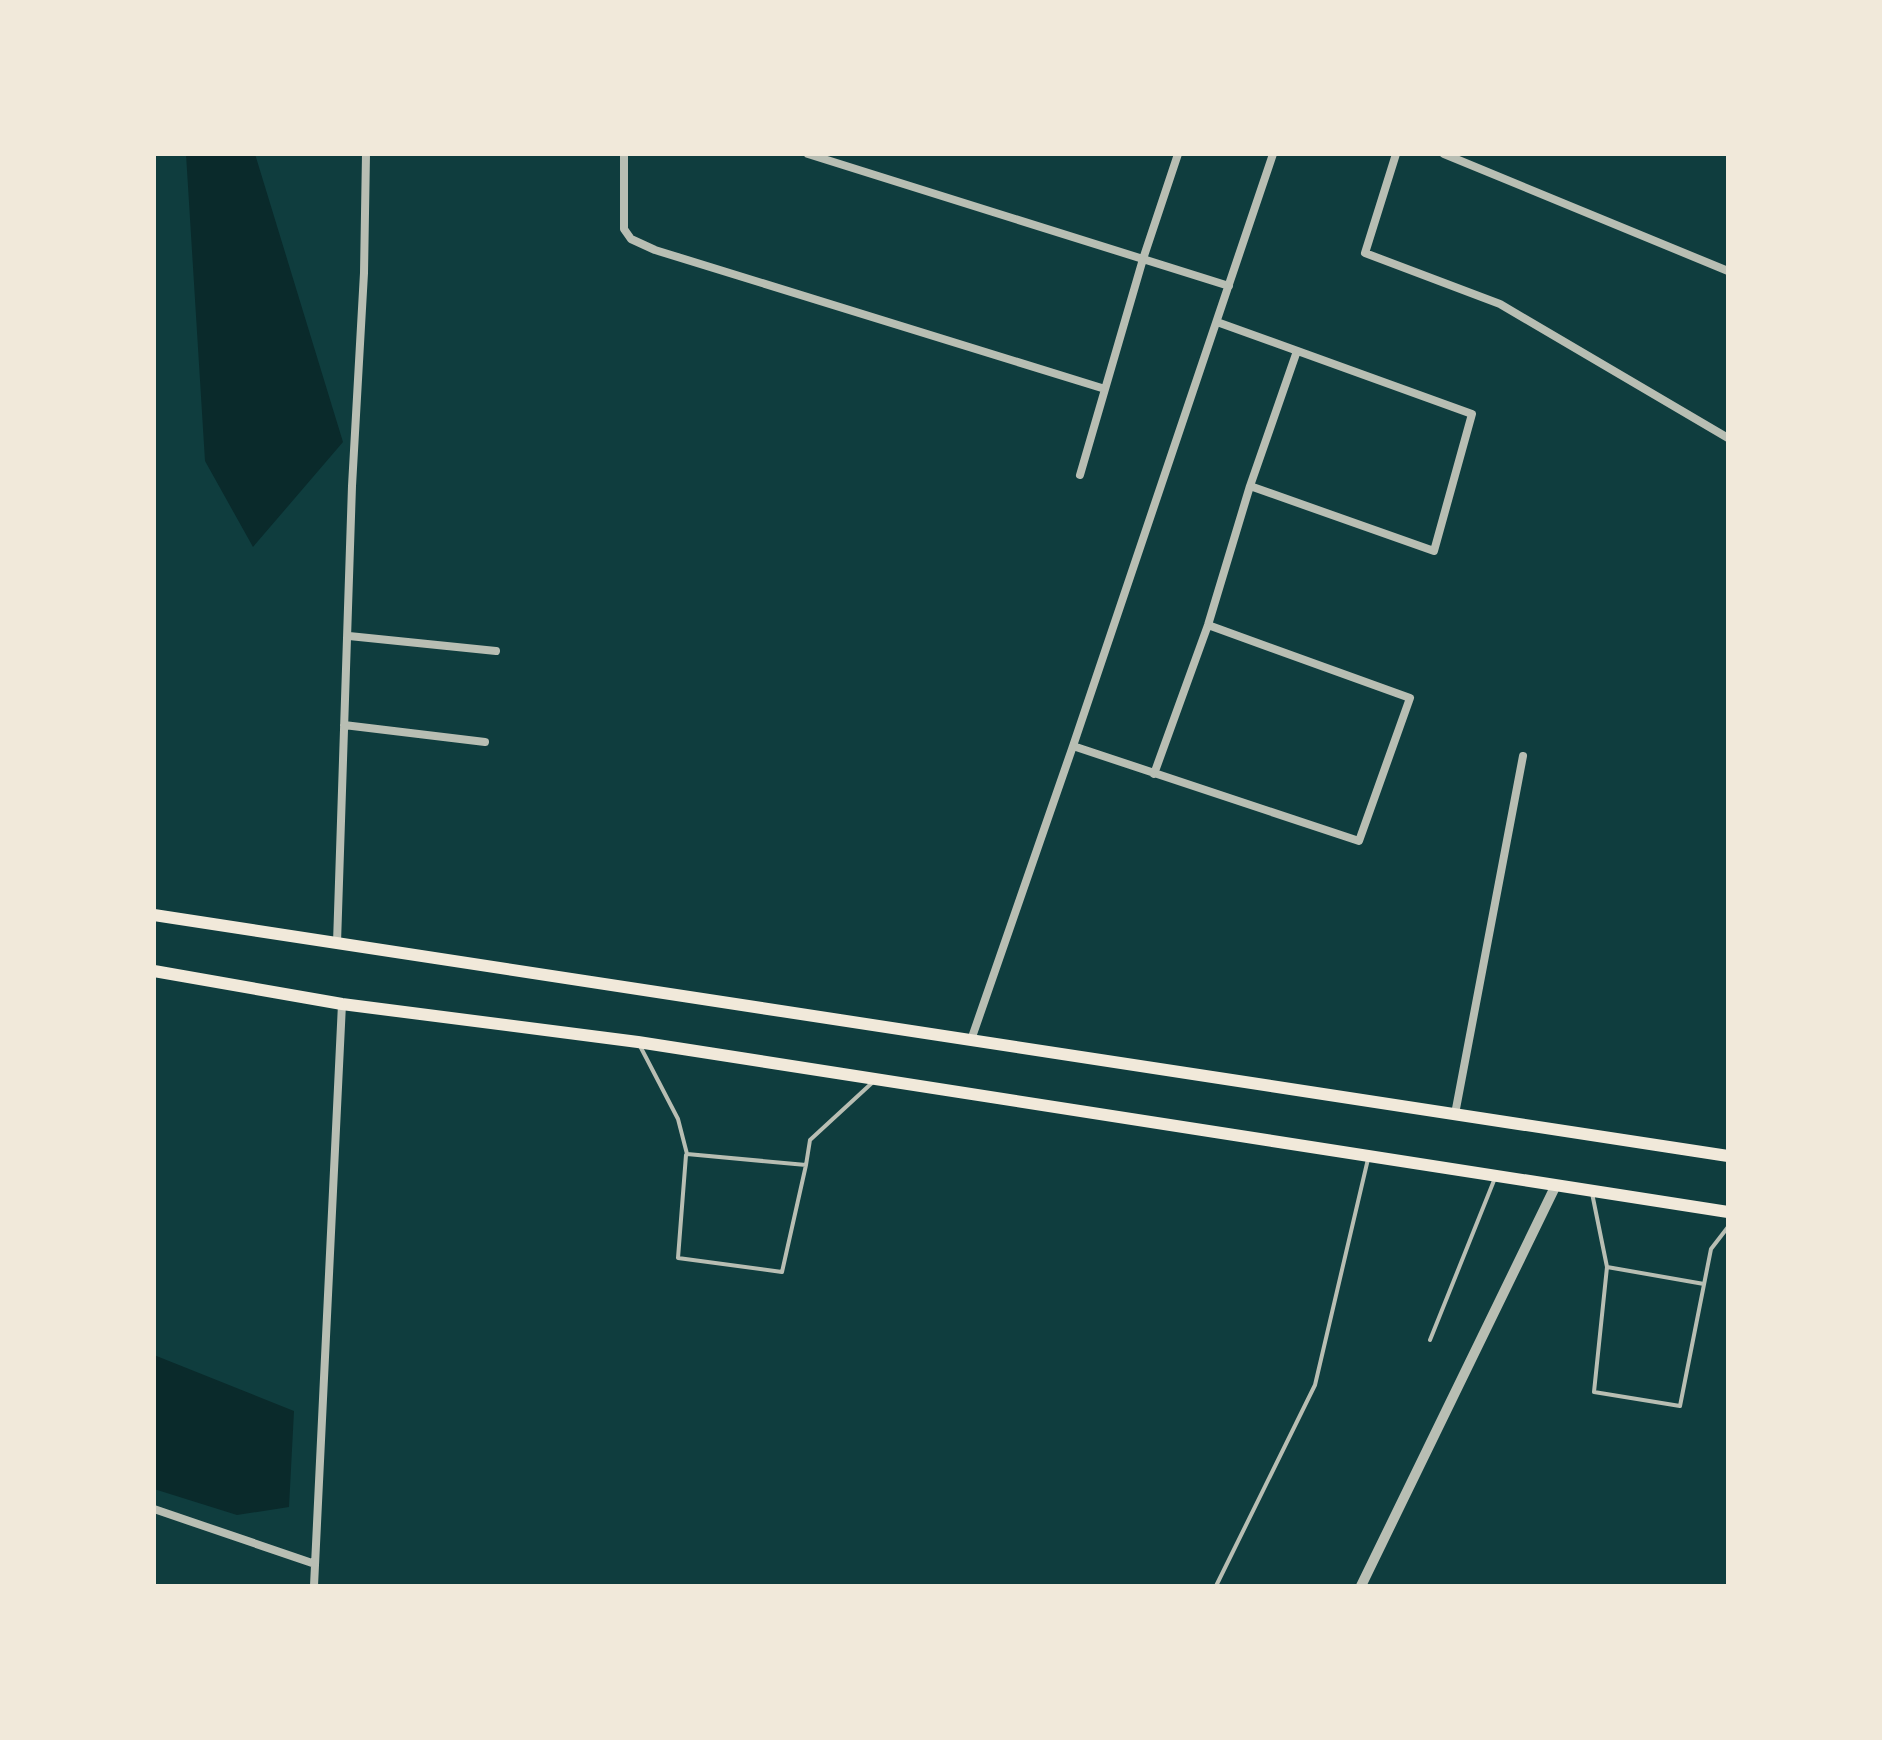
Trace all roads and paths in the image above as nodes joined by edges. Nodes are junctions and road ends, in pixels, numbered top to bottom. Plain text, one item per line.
1 (366, 154) edge
2 (624, 154) edge
3 (808, 154) edge
4 (1178, 154) edge
5 (1273, 154) edge
6 (1396, 154) edge
7 (1444, 154) edge
8 (1143, 259) junction
9 (1728, 271) edge
10 (1229, 286) junction
11 (1217, 322) junction
12 (1297, 351) junction
13 (1105, 389) junction
14 (1728, 438) edge
15 (1080, 475) dead end
16 (1250, 486) junction
17 (1208, 625) junction
18 (349, 636) junction
19 (496, 651) dead end
20 (344, 725) junction
21 (485, 742) dead end
22 (1073, 746) junction
23 (1523, 756) dead end
24 (1154, 774) junction
25 (154, 915) edge
26 (337, 943) junction
27 (154, 971) edge
28 (342, 1004) junction
29 (971, 1040) junction
30 (638, 1042) junction
31 (876, 1079) junction
32 (1455, 1114) junction
33 (687, 1154) junction
34 (1369, 1156) junction
35 (1728, 1156) edge
36 (806, 1165) junction
37 (1495, 1176) junction
38 (1556, 1185) junction
39 (1591, 1191) junction
40 (1728, 1212) edge
41 (1728, 1227) edge
42 (1607, 1267) junction
43 (1704, 1284) junction
44 (1430, 1340) dead end
45 (154, 1509) edge
46 (315, 1564) junction
47 (314, 1586) edge
48 (1216, 1586) edge
49 (1361, 1586) edge

1 - 18 street
2 - 13 street
3 - 8 street
4 - 8 street
5 - 10 street
6 - 14 street
7 - 9 street
8 - 10 street
8 - 13 street
10 - 11 street
11 - 12 street
11 - 22 street
12 - 16 street
12 - 16 street
13 - 15 street
16 - 17 street
17 - 24 street
17 - 24 street
18 - 19 street
18 - 20 street
20 - 21 street
20 - 26 street
22 - 24 street
22 - 29 street
23 - 32 street
25 - 26 main road
26 - 29 main road
27 - 28 main road
28 - 30 main road
28 - 46 street
29 - 32 main road
30 - 31 main road
30 - 33 lane
31 - 34 main road
31 - 36 lane
32 - 35 main road
33 - 36 lane
33 - 36 lane
34 - 37 main road
34 - 48 lane
37 - 38 main road
37 - 44 lane
38 - 39 main road
38 - 49 street
39 - 40 main road
39 - 42 lane
41 - 43 lane
42 - 43 lane
42 - 43 lane
45 - 46 street
46 - 47 street

